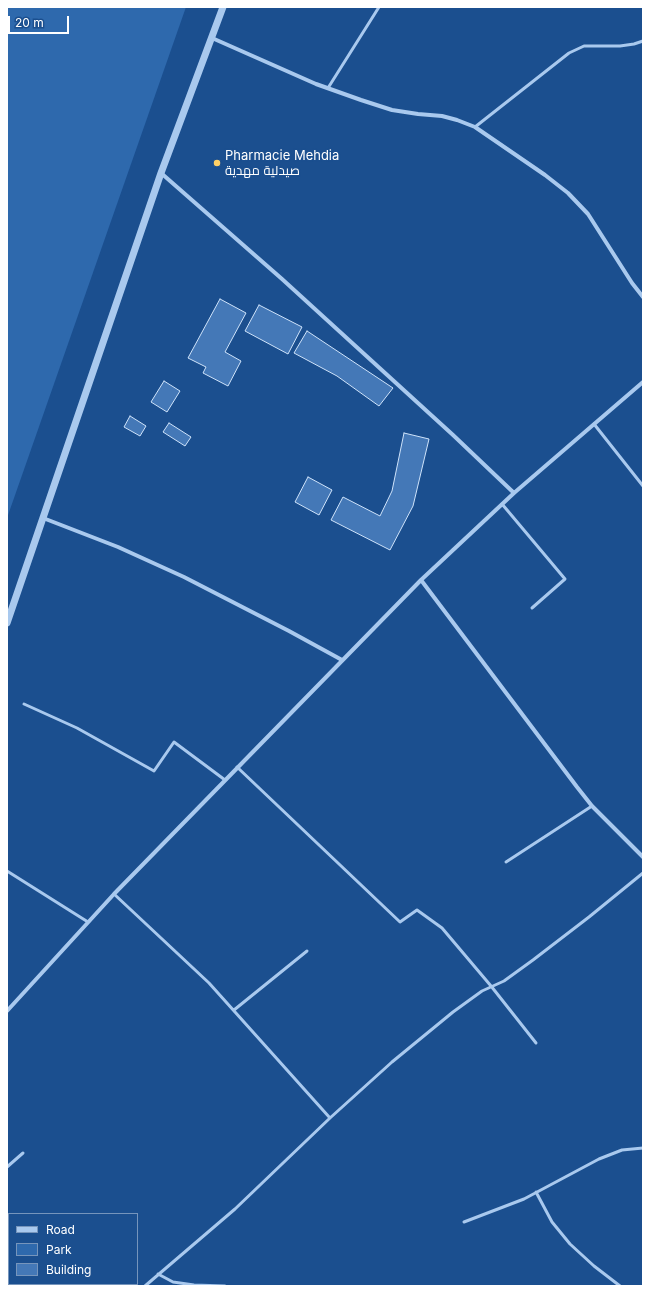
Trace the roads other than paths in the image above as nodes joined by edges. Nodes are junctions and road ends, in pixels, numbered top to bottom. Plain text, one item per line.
1 (223, 7) edge
2 (379, 7) edge
3 (212, 38) junction
4 (643, 41) edge
5 (328, 88) junction
6 (475, 127) junction
7 (161, 173) junction
8 (643, 297) edge
9 (643, 382) edge
10 (594, 424) junction
11 (643, 486) edge
12 (514, 492) junction
13 (502, 504) junction
14 (43, 518) junction
15 (421, 580) junction
16 (532, 608) dead end
17 (7, 623) edge
18 (342, 660) junction
19 (24, 704) dead end
20 (237, 767) junction
21 (225, 780) junction
22 (592, 806) junction
23 (643, 857) edge
24 (506, 862) dead end
25 (7, 871) edge
26 (643, 872) edge
27 (114, 894) junction
28 (88, 922) junction
29 (307, 951) dead end
30 (491, 986) junction
31 (234, 1010) junction
32 (7, 1011) edge
33 (536, 1043) dead end
34 (330, 1118) junction
35 (643, 1148) edge
36 (23, 1153) dead end
37 (7, 1166) edge
38 (536, 1192) junction
39 (464, 1222) dead end
40 (158, 1274) junction
41 (145, 1286) edge
42 (225, 1286) edge
43 (620, 1286) edge

1 - 3 street
2 - 5 lane
3 - 5 street
3 - 7 street
4 - 6 lane
5 - 6 street
6 - 8 street
7 - 12 street
7 - 14 street
9 - 10 street
10 - 11 lane
10 - 12 street
12 - 13 street
13 - 15 street
13 - 16 lane
14 - 17 street
14 - 18 street
15 - 18 street
15 - 22 street
18 - 20 street
19 - 21 lane
20 - 21 street
20 - 30 lane
21 - 27 street
22 - 23 street
22 - 24 lane
25 - 28 lane
26 - 30 lane
27 - 28 street
27 - 31 lane
28 - 32 street
29 - 31 lane
30 - 33 lane
30 - 34 lane
31 - 34 lane
34 - 40 lane
35 - 38 lane
36 - 37 lane
38 - 39 lane
38 - 43 lane
40 - 41 lane
40 - 42 lane

